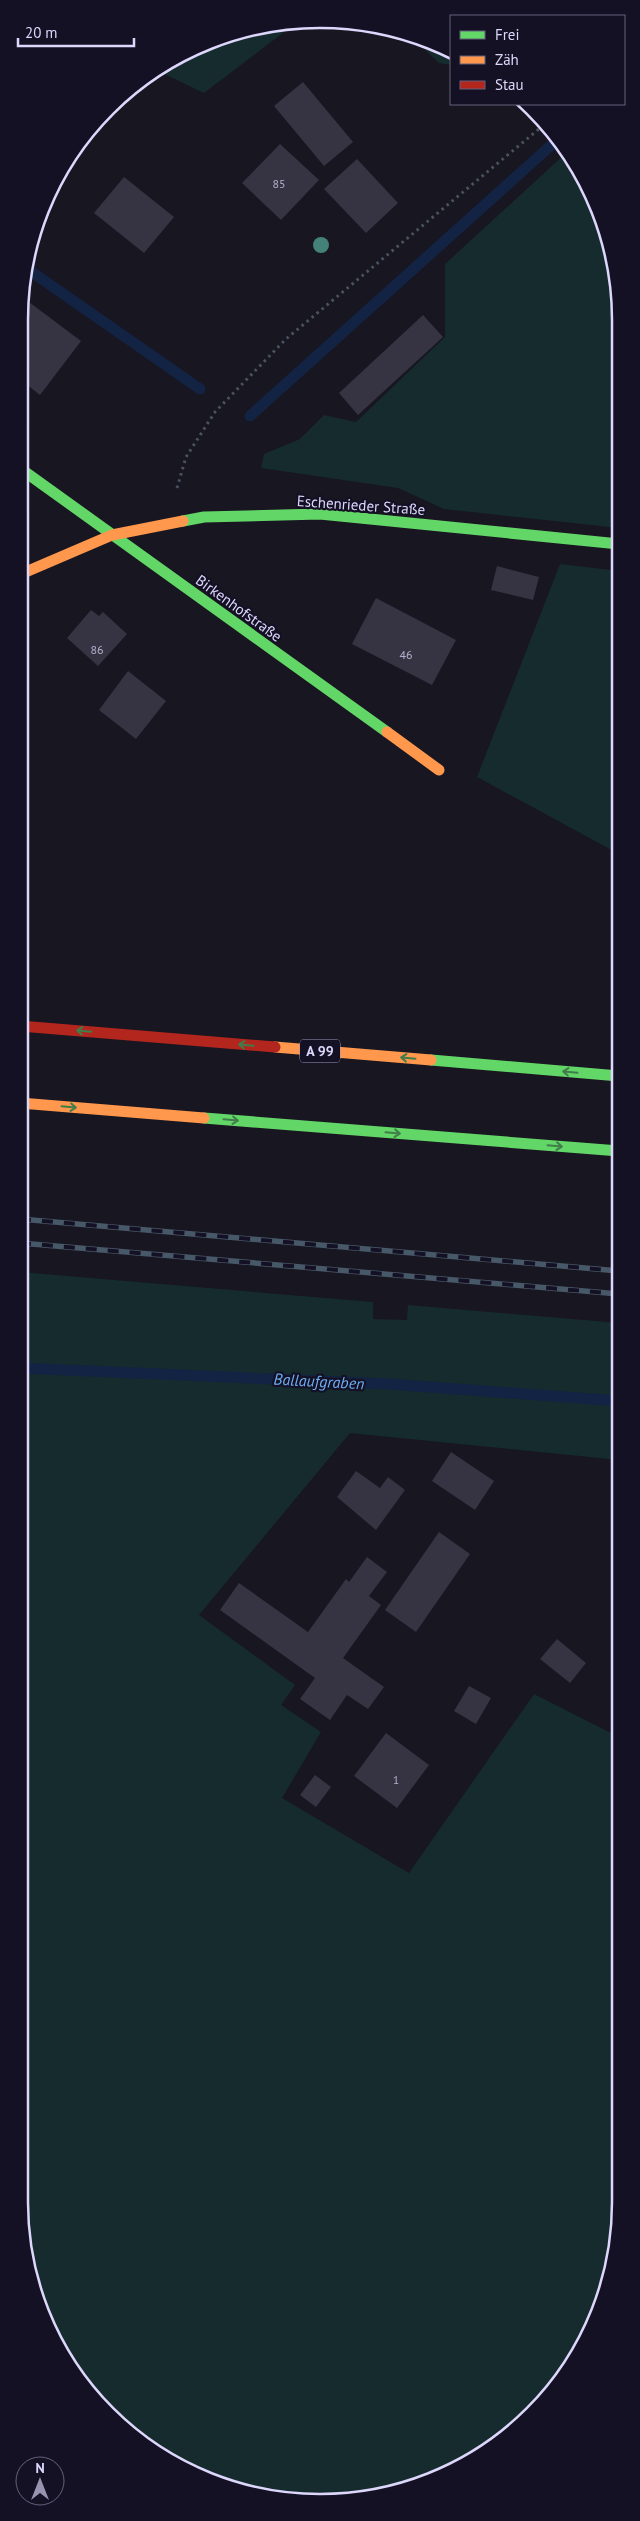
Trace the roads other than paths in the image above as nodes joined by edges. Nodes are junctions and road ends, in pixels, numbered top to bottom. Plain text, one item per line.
1 (27, 473) edge
2 (112, 535) junction
3 (612, 543) edge
4 (27, 571) edge
5 (439, 770) dead end
6 (27, 1027) edge
7 (612, 1075) edge
8 (27, 1104) edge
9 (612, 1150) edge

1 - 2 main road, Birkenhofstraße
2 - 3 main road, Eschenrieder Straße
2 - 4 main road, Eschenrieder Straße
2 - 5 main road, Birkenhofstraße
7 -> 6 main road, A 99
8 -> 9 main road

